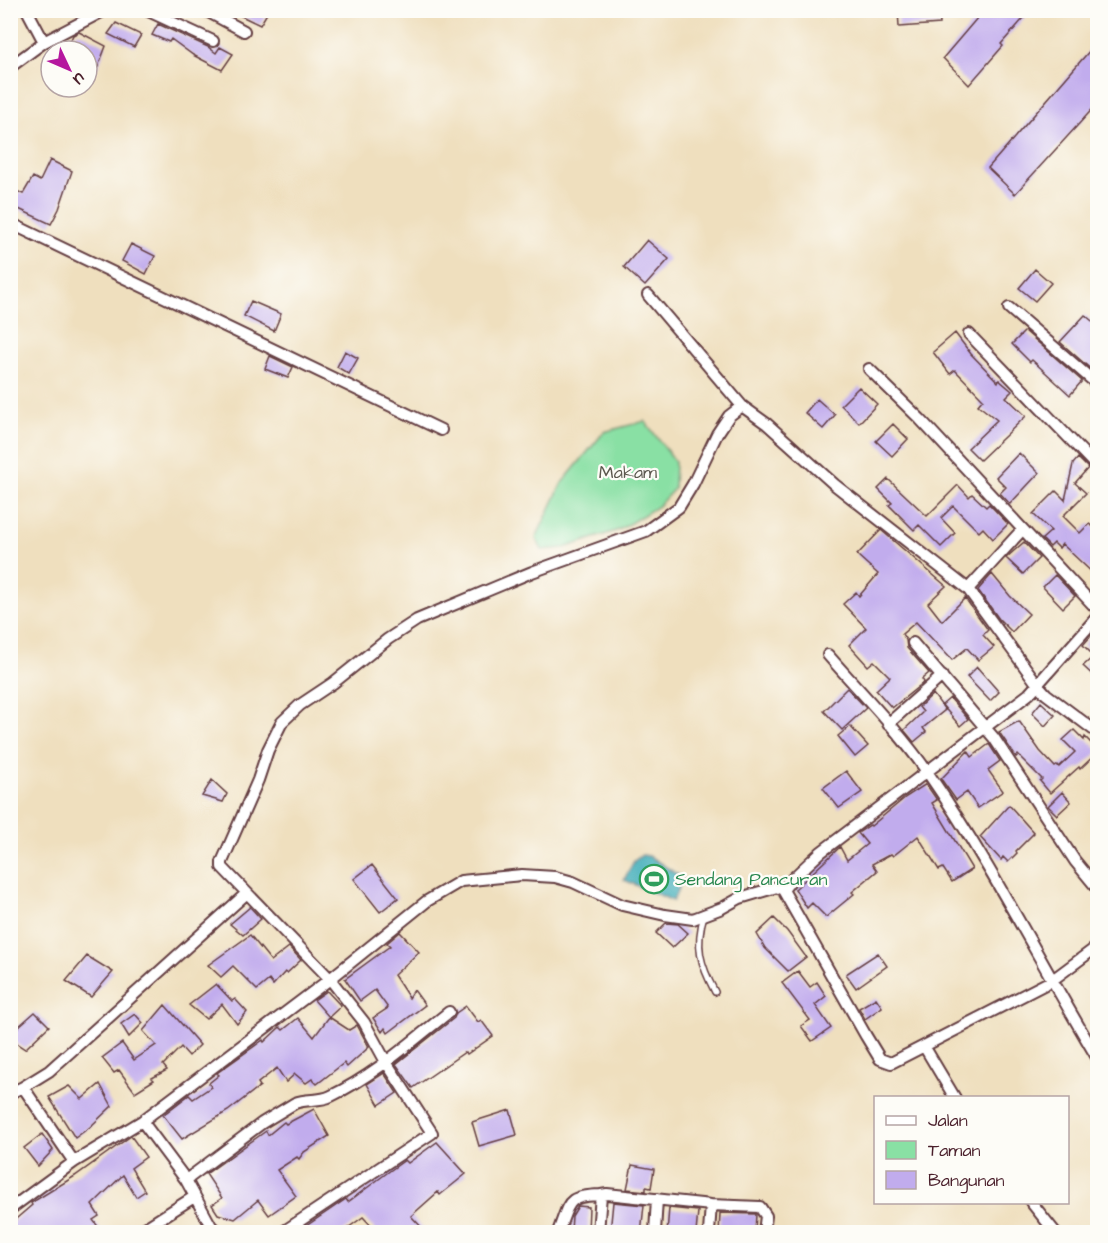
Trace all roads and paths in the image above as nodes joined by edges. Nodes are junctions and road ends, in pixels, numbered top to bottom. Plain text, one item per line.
1 (27, 10) edge
2 (105, 10) edge
3 (146, 10) edge
4 (205, 10) edge
5 (244, 31) dead end
6 (42, 39) edge
7 (50, 39) edge
8 (213, 40) dead end
9 (39, 46) edge
10 (10, 67) edge
11 (10, 223) edge
12 (648, 295) dead end
13 (1010, 308) dead end
14 (969, 334) dead end
15 (869, 369) dead end
16 (1098, 385) edge
17 (742, 405) junction
18 (441, 430) dead end
19 (1098, 468) edge
20 (1022, 530) junction
21 (968, 589) junction
22 (1098, 610) edge
23 (1098, 616) edge
24 (914, 643) dead end
25 (828, 655) dead end
26 (942, 676) junction
27 (1038, 686) junction
28 (888, 724) junction
29 (986, 727) junction
30 (1098, 733) edge
31 (928, 772) junction
32 (1098, 889) edge
33 (783, 890) junction
34 (247, 894) junction
35 (705, 914) junction
36 (1098, 946) edge
37 (330, 979) junction
38 (1051, 981) junction
39 (715, 992) dead end
40 (449, 1012) dead end
41 (924, 1046) junction
42 (1098, 1059) edge
43 (386, 1062) junction
44 (23, 1087) junction
45 (10, 1093) edge
46 (954, 1096) edge
47 (142, 1121) junction
48 (74, 1162) junction
49 (186, 1180) junction
50 (600, 1195) junction
51 (194, 1197) junction
52 (657, 1199) junction
53 (1032, 1204) edge
54 (711, 1205) junction
55 (10, 1209) edge
56 (139, 1233) edge
57 (217, 1233) edge
58 (282, 1233) edge
59 (558, 1233) edge
60 (598, 1233) edge
61 (655, 1233) edge
62 (709, 1233) edge
63 (764, 1233) edge
64 (1055, 1233) edge

1 - 6 street
2 - 7 street
3 - 8 street
4 - 5 street
9 - 10 street
11 - 18 street
12 - 17 street
13 - 16 street
14 - 19 street
15 - 20 street
17 - 21 street
17 - 34 street
20 - 21 street
20 - 22 street
21 - 27 street
23 - 27 street
24 - 26 street
25 - 28 street
26 - 28 street
26 - 29 street
27 - 29 street
27 - 30 street
28 - 31 street
29 - 31 street
29 - 32 street
31 - 33 street
31 - 38 street
33 - 35 street
33 - 41 street
34 - 37 street
34 - 44 street
35 - 37 street
35 - 39 lane
36 - 38 street
37 - 43 street
37 - 47 street
38 - 41 street
38 - 42 street
40 - 43 street
41 - 46 street
43 - 49 street
43 - 58 street
44 - 45 street
44 - 48 street
47 - 48 street
47 - 49 street
48 - 55 street
49 - 51 street
50 - 52 street
50 - 59 street
50 - 60 street
51 - 56 street
51 - 57 street
52 - 54 street
52 - 61 street
53 - 64 street
54 - 62 street
54 - 63 street

